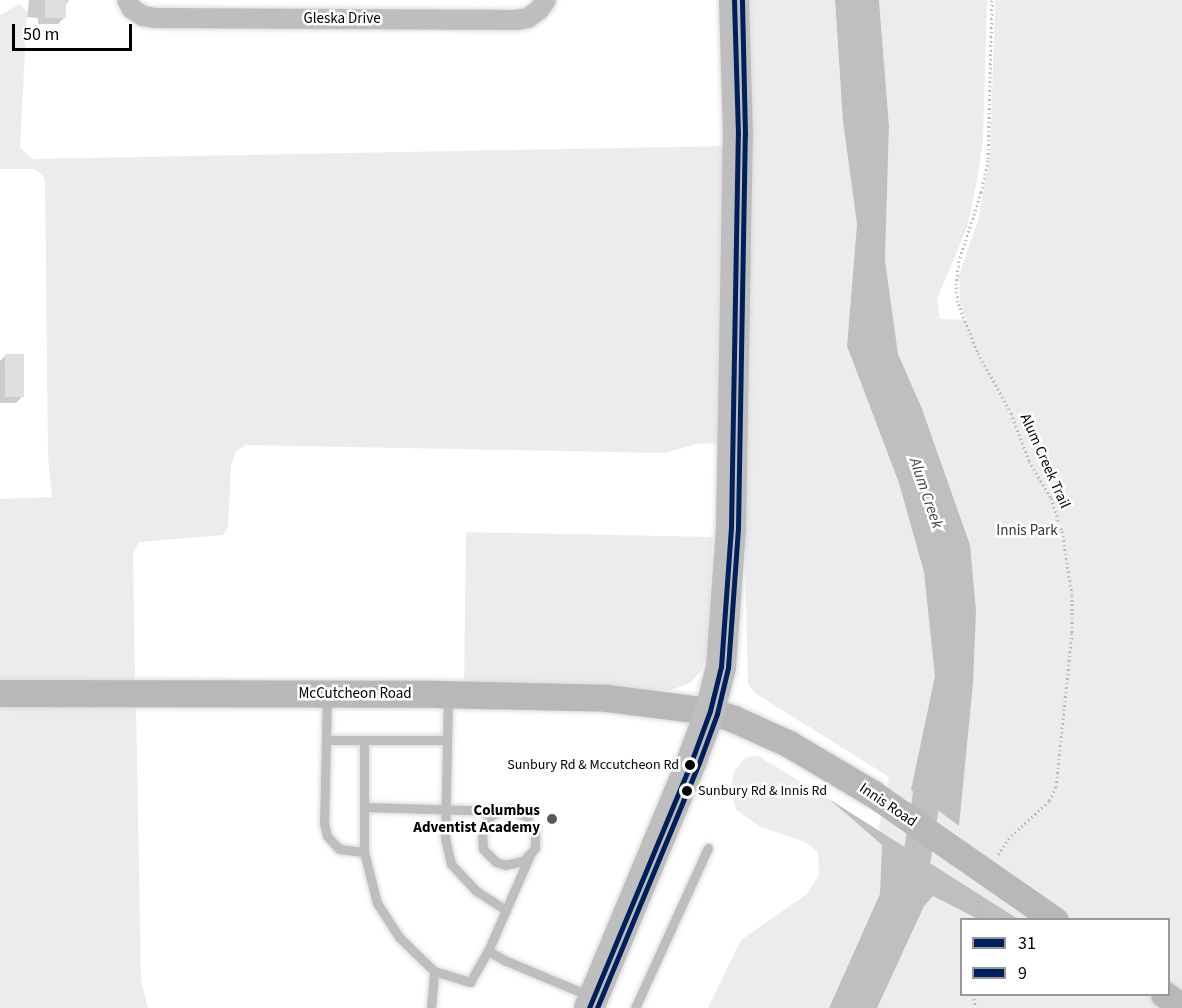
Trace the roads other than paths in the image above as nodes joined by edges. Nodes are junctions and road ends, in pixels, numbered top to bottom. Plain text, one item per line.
1 (546, 0) edge
2 (734, 0) edge
3 (130, 4) edge
4 (336, 10) edge
5 (0, 693) edge
6 (327, 694) junction
7 (448, 694) junction
8 (710, 711) junction
9 (326, 740) junction
10 (364, 740) junction
11 (447, 740) junction
12 (364, 807) junction
13 (446, 810) junction
14 (499, 811) junction
15 (528, 817) dead end
16 (535, 828) dead end
17 (708, 848) dead end
18 (364, 852) junction
19 (530, 855) junction
20 (506, 910) junction
21 (1052, 918) edge
22 (488, 951) junction
23 (434, 971) junction
24 (1167, 996) edge
25 (595, 1004) edge
26 (1182, 1007) edge
27 (431, 1008) edge
28 (635, 1008) edge

1 - 4 street, Gleska Drive
2 - 8 main road
3 - 4 street, Gleska Drive
5 - 6 main road, McCutcheon Road
6 - 7 main road, McCutcheon Road
6 - 9 lane
7 - 8 main road, McCutcheon Road
7 - 11 lane
8 - 21 main road, Innis Road, bridge
8 - 25 main road
9 - 10 lane
9 - 18 lane
10 - 11 lane
10 - 12 lane
11 - 13 lane
12 - 13 lane
12 - 18 lane
13 - 14 lane
13 - 20 lane
14 - 15 lane
14 - 19 lane
16 - 19 lane
17 - 28 lane
18 - 23 lane
19 - 20 lane
20 - 22 lane
22 - 23 lane
22 - 25 lane
23 - 27 lane
24 - 26 main road

